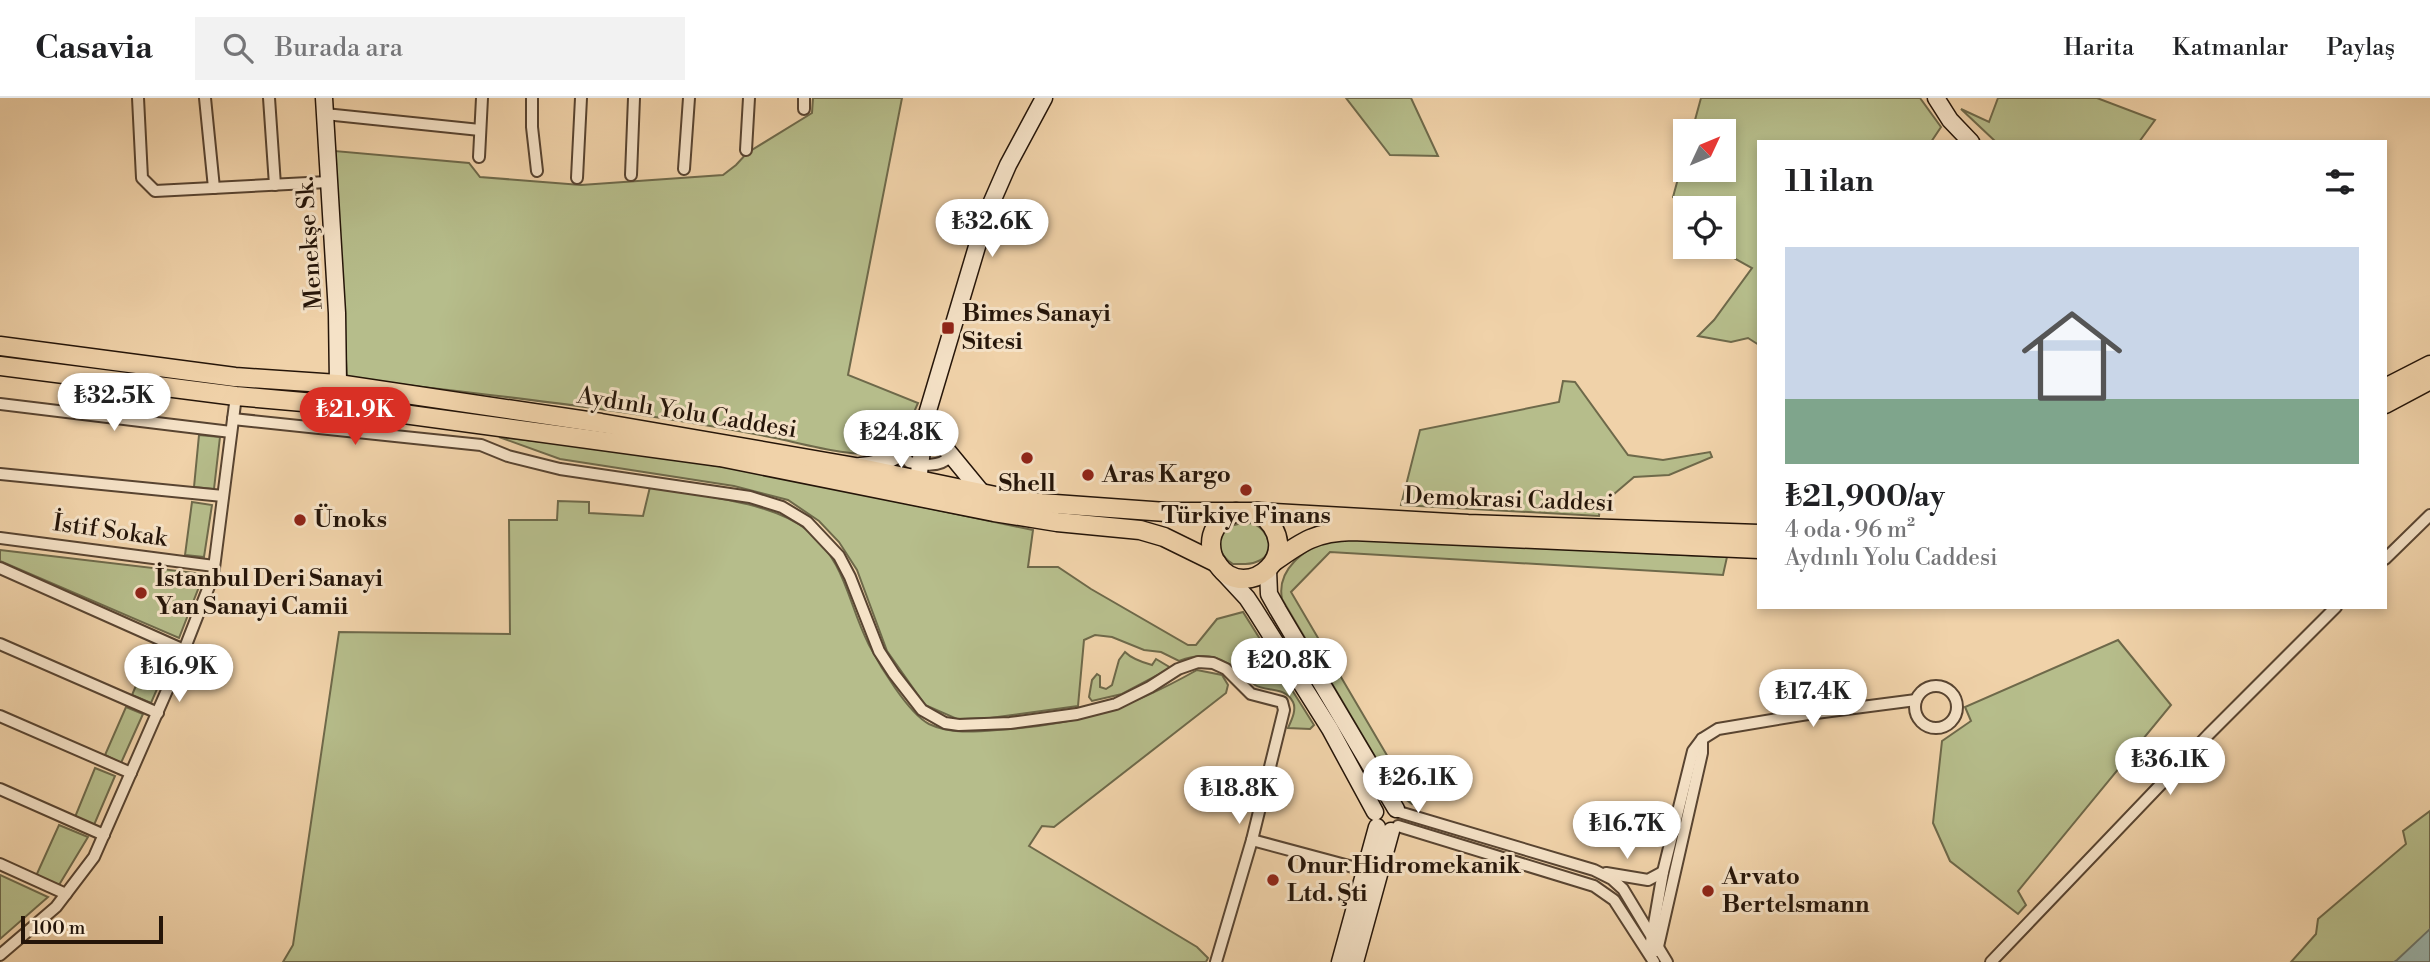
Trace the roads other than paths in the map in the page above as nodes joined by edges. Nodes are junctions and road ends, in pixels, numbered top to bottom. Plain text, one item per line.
1 (138, 98) edge
2 (205, 98) edge
3 (270, 98) edge
4 (482, 98) edge
5 (533, 98) edge
6 (582, 98) edge
7 (634, 98) edge
8 (690, 98) edge
9 (749, 98) edge
10 (1044, 98) edge
11 (1936, 98) edge
12 (324, 106) edge
13 (480, 130) junction
14 (1969, 140) edge
15 (746, 150) dead end
16 (479, 157) dead end
17 (684, 169) dead end
18 (537, 171) dead end
19 (631, 175) dead end
20 (577, 178) dead end
21 (328, 182) junction
22 (275, 185) junction
23 (214, 188) junction
24 (0, 346) edge
25 (2430, 365) edge
26 (0, 366) edge
27 (2430, 380) edge
28 (338, 384) junction
29 (2387, 387) edge
30 (236, 396) junction
31 (2387, 403) edge
32 (0, 404) edge
33 (337, 405) junction
34 (927, 414) junction
35 (233, 419) junction
36 (231, 432) junction
37 (949, 454) junction
38 (910, 472) junction
39 (0, 474) edge
40 (983, 494) junction
41 (223, 496) junction
42 (1236, 512) junction
43 (1258, 512) junction
44 (2430, 515) edge
45 (1757, 534) edge
46 (0, 538) edge
47 (1757, 549) edge
48 (2387, 557) edge
49 (1272, 565) junction
50 (214, 566) junction
51 (1219, 566) junction
52 (0, 568) edge
53 (2333, 610) edge
54 (0, 644) edge
55 (184, 650) junction
56 (1916, 700) junction
57 (158, 713) junction
58 (0, 716) edge
59 (1337, 725) junction
60 (1702, 739) junction
61 (131, 774) junction
62 (0, 789) edge
63 (1389, 820) junction
64 (104, 835) junction
65 (1252, 840) junction
66 (0, 864) edge
67 (1364, 870) junction
68 (1594, 870) junction
69 (1663, 872) junction
70 (66, 894) junction
71 (1651, 935) junction
72 (1654, 954) edge
73 (0, 955) edge
74 (1216, 962) edge
75 (1340, 962) edge
76 (1355, 962) edge
77 (1667, 962) edge
78 (1991, 962) edge

1 - 23 street
2 - 23 street
3 - 22 street
4 - 13 street
5 - 18 street
6 - 20 street
7 - 19 street
8 - 17 street
9 - 15 street
10 - 34 street
11 - 14 street
12 - 13 street
12 - 21 street, Menekşe Sk.
13 - 16 street
21 - 22 street
21 - 28 street, Menekşe Sk.
22 - 23 street
24 - 28 main road, Aydınlı Yolu Caddesi
25 - 29 main road
26 - 30 main road, Aydınlı Yolu Caddesi
27 - 31 main road
28 - 33 main road
28 - 38 main road, Aydınlı Yolu Caddesi
30 - 33 main road, Aydınlı Yolu Caddesi
30 - 35 street
32 - 36 street
33 - 38 main road, Aydınlı Yolu Caddesi
34 - 37 street
34 - 38 street
35 - 36 street
35 - 65 street
36 - 41 street
37 - 38 street
37 - 40 street
38 - 40 main road, Aydınlı Yolu Caddesi
38 - 51 main road, Aydınlı Yolu Caddesi
39 - 41 street
40 - 42 main road, Aydınlı Yolu Caddesi
41 - 50 street
42 - 43 main road
42 - 51 main road
43 - 45 main road, Demokrasi Caddesi
43 - 49 main road
44 - 48 street
46 - 50 street, İstif Sokak
47 - 49 main road, Demokrasi Caddesi
49 - 51 main road
49 - 59 street
50 - 55 street
51 - 59 street
52 - 55 street
53 - 78 street
54 - 57 street
55 - 57 street
56 - 56 street
56 - 60 street
57 - 61 street
58 - 61 street
59 - 63 street
60 - 69 street
60 - 72 street
61 - 64 street
62 - 64 street
63 - 67 street
63 - 68 street
63 - 72 street
63 - 76 street
64 - 70 street
65 - 67 street
65 - 74 street
66 - 70 street
67 - 75 street
68 - 69 street
68 - 71 street
69 - 71 street
70 - 73 street
71 - 72 street
72 - 77 street

